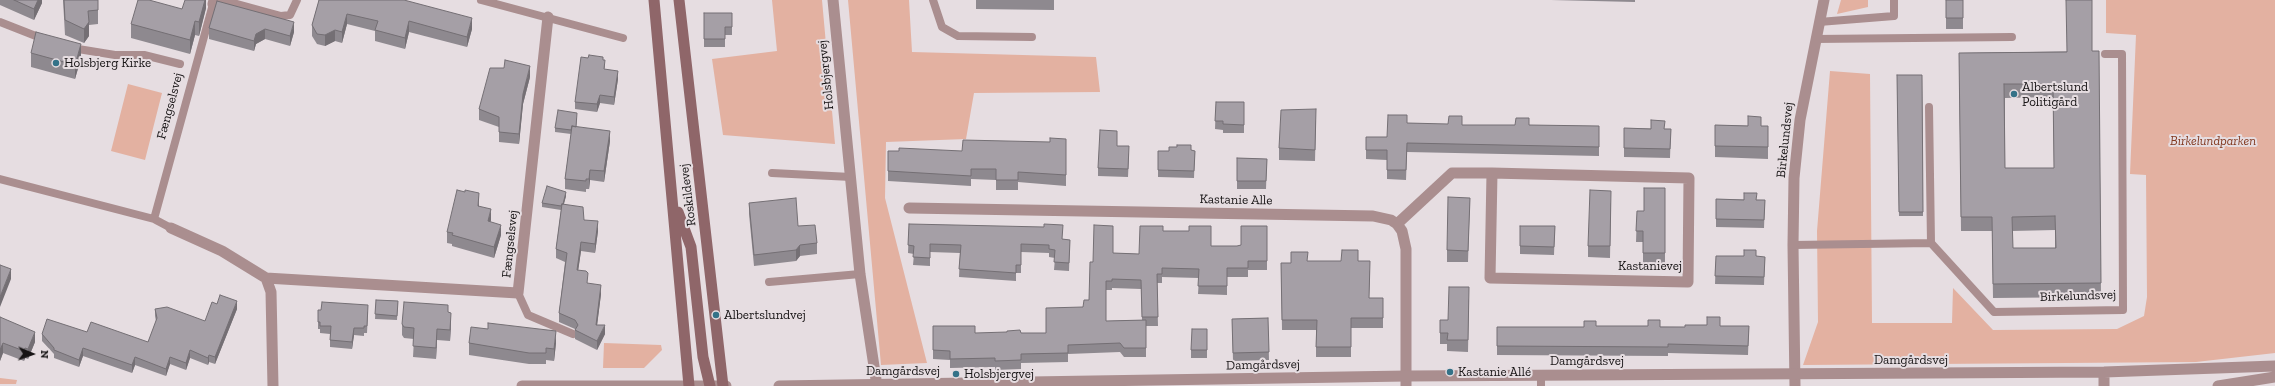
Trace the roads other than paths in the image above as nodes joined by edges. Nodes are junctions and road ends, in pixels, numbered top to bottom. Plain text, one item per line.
1 (297, 0) edge
2 (481, 0) edge
3 (654, 0) edge
4 (679, 0) edge
5 (833, 0) edge
6 (933, 0) edge
7 (1824, 0) edge
8 (1894, 0) edge
9 (216, 1) edge
10 (548, 17) junction
11 (0, 22) edge
12 (1819, 22) junction
13 (1032, 37) dead end
14 (2012, 37) dead end
15 (623, 38) dead end
16 (1815, 39) junction
17 (51, 42) edge
18 (64, 46) edge
19 (2105, 54) dead end
20 (180, 64) dead end
21 (1929, 107) dead end
22 (772, 173) dead end
23 (1492, 173) junction
24 (851, 176) junction
25 (0, 178) edge
26 (673, 199) junction
27 (909, 208) dead end
28 (154, 219) junction
29 (1397, 224) junction
30 (170, 228) joint
31 (1931, 243) junction
32 (1793, 245) junction
33 (860, 274) junction
34 (266, 278) junction
35 (769, 282) dead end
36 (518, 293) junction
37 (573, 334) dead end
38 (2275, 366) edge
39 (2104, 372) junction
40 (1794, 374) junction
41 (2275, 377) edge
42 (1407, 381) edge
43 (1541, 381) edge
44 (273, 386) edge
45 (522, 386) edge
46 (533, 386) edge
47 (689, 386) edge
48 (710, 386) edge
49 (723, 386) edge
50 (726, 386) edge
51 (779, 386) edge
52 (877, 386) edge
53 (1795, 386) edge
54 (2104, 386) edge
55 (2218, 386) edge

1 - 9 lane
2 - 10 lane
3 - 26 main road, Roskildevej
4 - 49 main road, Roskildevej
5 - 24 street, Holsbjergvej
6 - 13 lane
7 - 12 street, Birkelundsvej
8 - 12 lane
9 - 28 lane, Fængselsvej
10 - 15 lane
10 - 36 street, Fængselsvej
11 - 17 lane
12 - 16 street, Birkelundsvej
14 - 16 lane
16 - 32 street, Birkelundsvej
18 - 20 lane
19 - 31 lane, Birkelundsvej
21 - 31 lane
22 - 24 lane
23 - 23 street, Kastanievej
23 - 29 street, Kastanievej
24 - 33 street, Holsbjergvej
25 - 28 lane, Fængselsvej
26 - 47 main road, Roskildevej
26 - 48 main road
27 - 29 street, Kastanie Alle
28 - 30 lane, Fængselsvej
29 - 42 street
30 - 34 street, Fængselsvej
31 - 32 lane
32 - 40 street, Birkelundsvej
33 - 35 lane
33 - 52 street, Holsbjergvej
34 - 36 street, Fængselsvej
34 - 44 street
36 - 37 lane
38 - 39 street, Damgårdsvej
39 - 40 street, Damgårdsvej
39 - 54 street
40 - 43 street, Damgårdsvej
40 - 53 street, Birkelundsvej
41 - 55 street
42 - 43 street, Damgårdsvej
42 - 52 street, Damgårdsvej
45 - 46 street
46 - 47 street
47 - 48 street
48 - 49 street
49 - 50 street
51 - 52 street, Damgårdsvej

